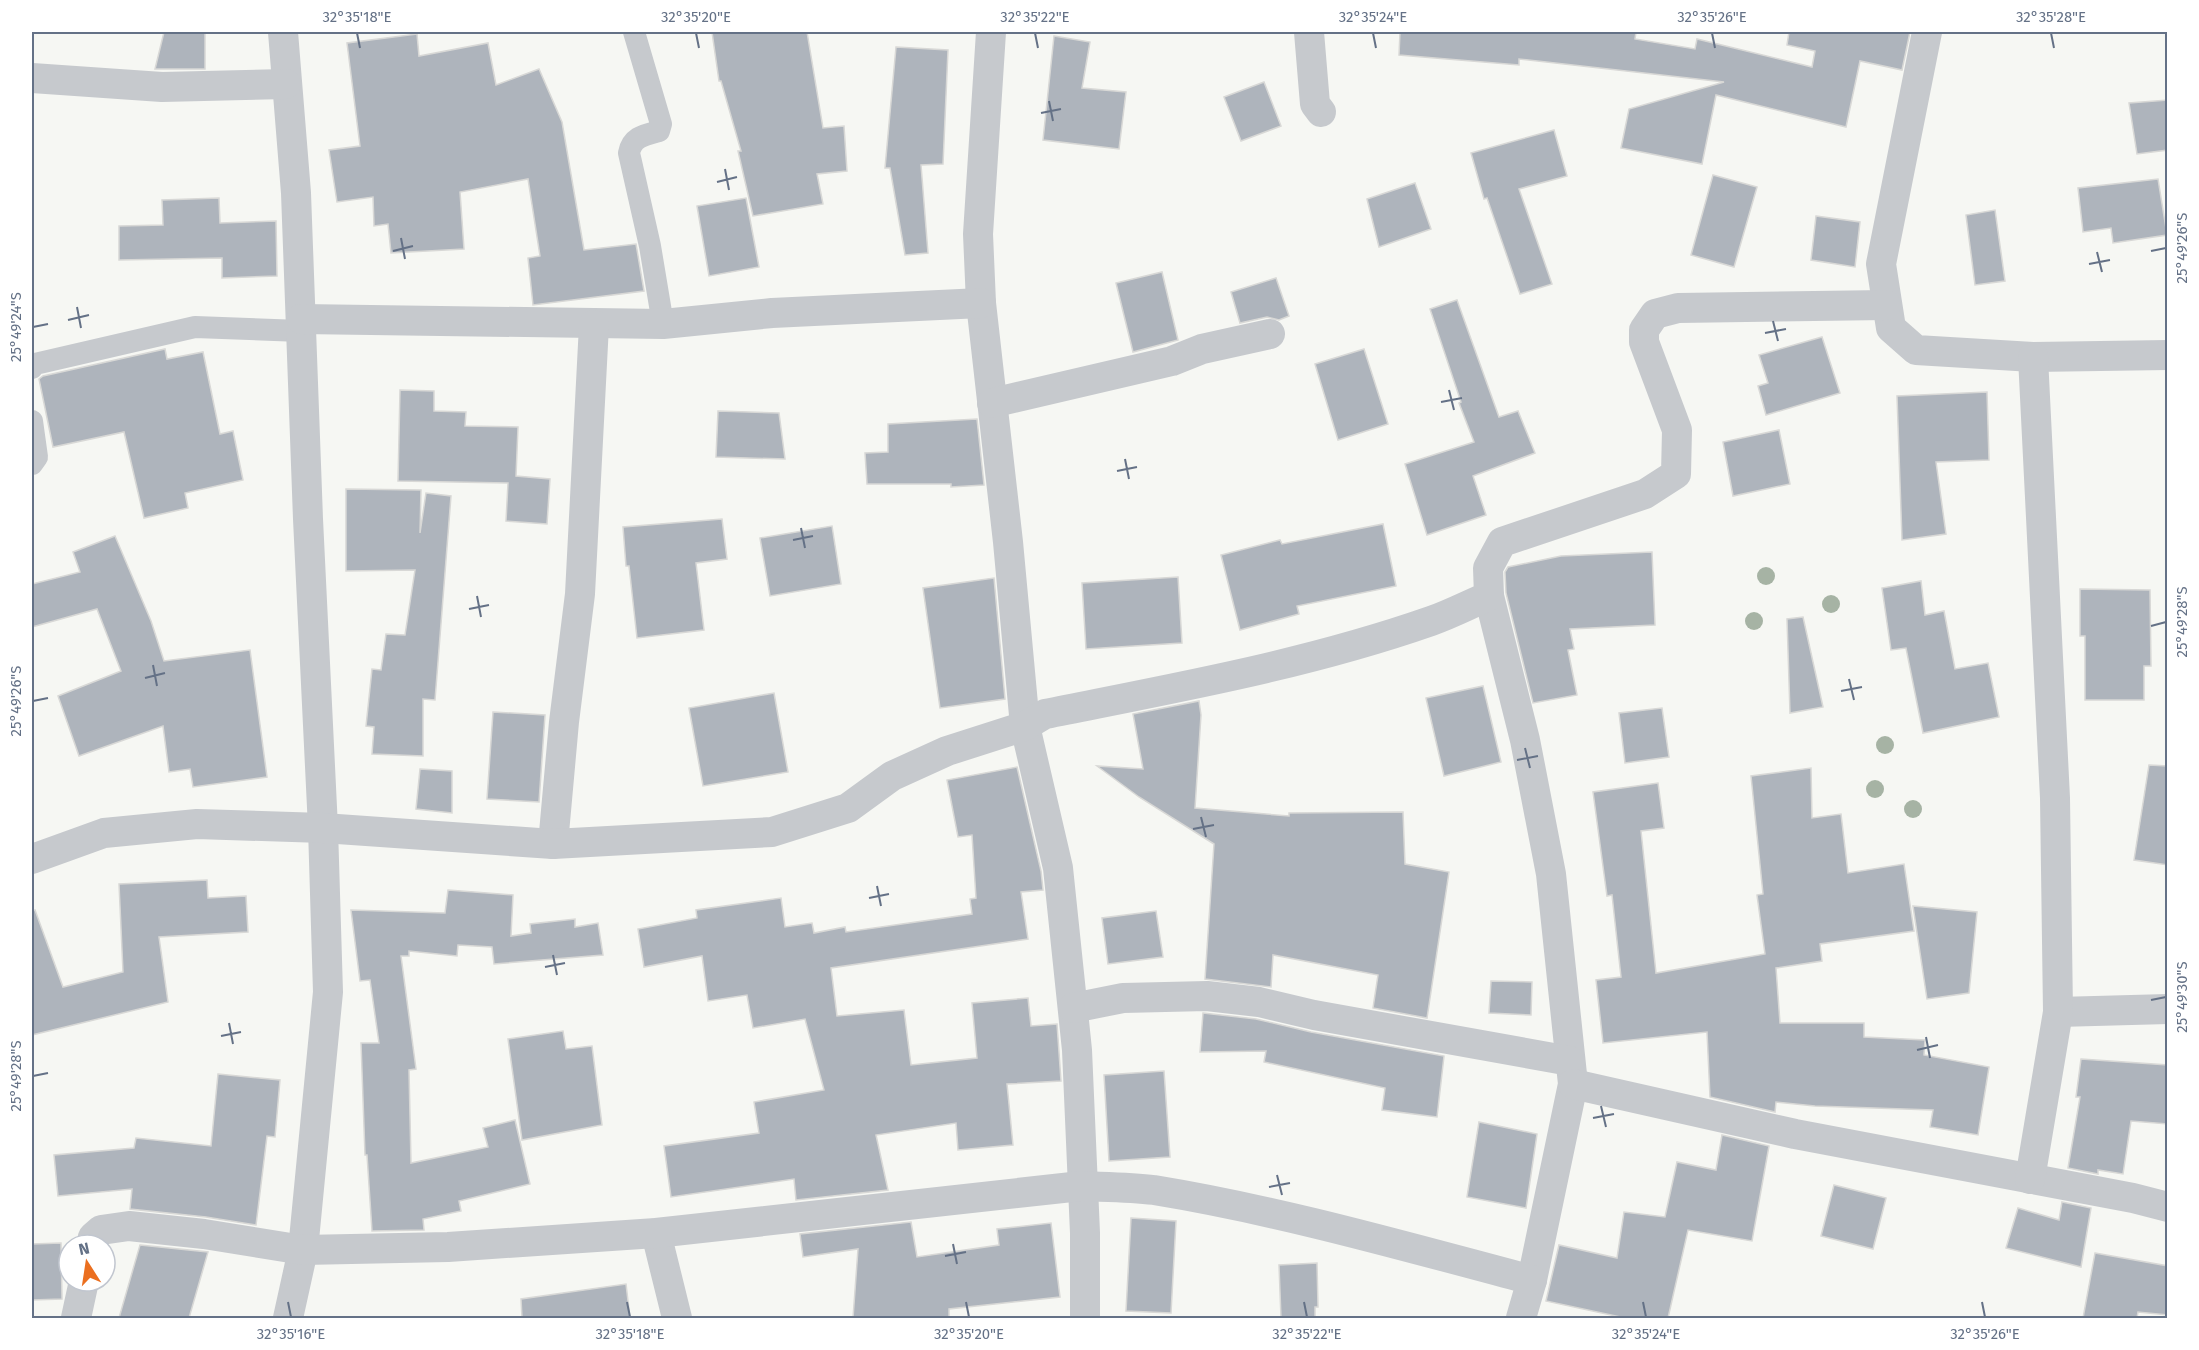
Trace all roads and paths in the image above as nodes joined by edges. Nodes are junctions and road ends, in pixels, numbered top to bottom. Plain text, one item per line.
1 (283, 32) edge
2 (634, 32) edge
3 (991, 32) edge
4 (1309, 32) edge
5 (1926, 32) edge
6 (32, 78) edge
7 (286, 84) junction
8 (1321, 112) dead end
9 (981, 303) junction
10 (1886, 305) junction
11 (663, 324) junction
12 (301, 325) junction
13 (594, 325) junction
14 (1270, 334) dead end
15 (2168, 355) edge
16 (2032, 357) junction
17 (32, 368) edge
18 (992, 403) junction
19 (32, 421) edge
20 (32, 464) edge
21 (1489, 596) junction
22 (1025, 726) junction
23 (323, 828) junction
24 (553, 844) junction
25 (32, 859) edge
26 (1073, 1008) junction
27 (2168, 1010) edge
28 (2058, 1012) junction
29 (1572, 1072) junction
30 (2030, 1179) junction
31 (1081, 1186) junction
32 (2168, 1207) edge
33 (98, 1233) edge
34 (656, 1233) junction
35 (303, 1250) junction
36 (1532, 1280) junction
37 (81, 1293) edge
38 (76, 1318) edge
39 (288, 1318) edge
40 (677, 1318) edge
41 (1085, 1318) edge
42 (1521, 1318) edge

1 - 7 street
2 - 11 street
3 - 9 street
4 - 8 street
5 - 10 street
6 - 7 street
7 - 12 street
9 - 11 street
9 - 18 street
10 - 16 street
10 - 21 street
11 - 13 street
12 - 13 street
12 - 17 street
12 - 23 street
13 - 24 street
14 - 18 street
15 - 16 street
16 - 28 street
18 - 22 street
19 - 20 street
21 - 22 street
21 - 29 street
22 - 24 street
22 - 26 street
23 - 24 street
23 - 25 street
23 - 35 street
26 - 29 street
26 - 31 street
27 - 28 street
28 - 30 street
29 - 30 street
29 - 36 street
30 - 32 street
31 - 34 street
31 - 36 street
31 - 41 street
33 - 35 street
34 - 35 street
34 - 40 street
35 - 39 street
36 - 42 street
37 - 38 street

